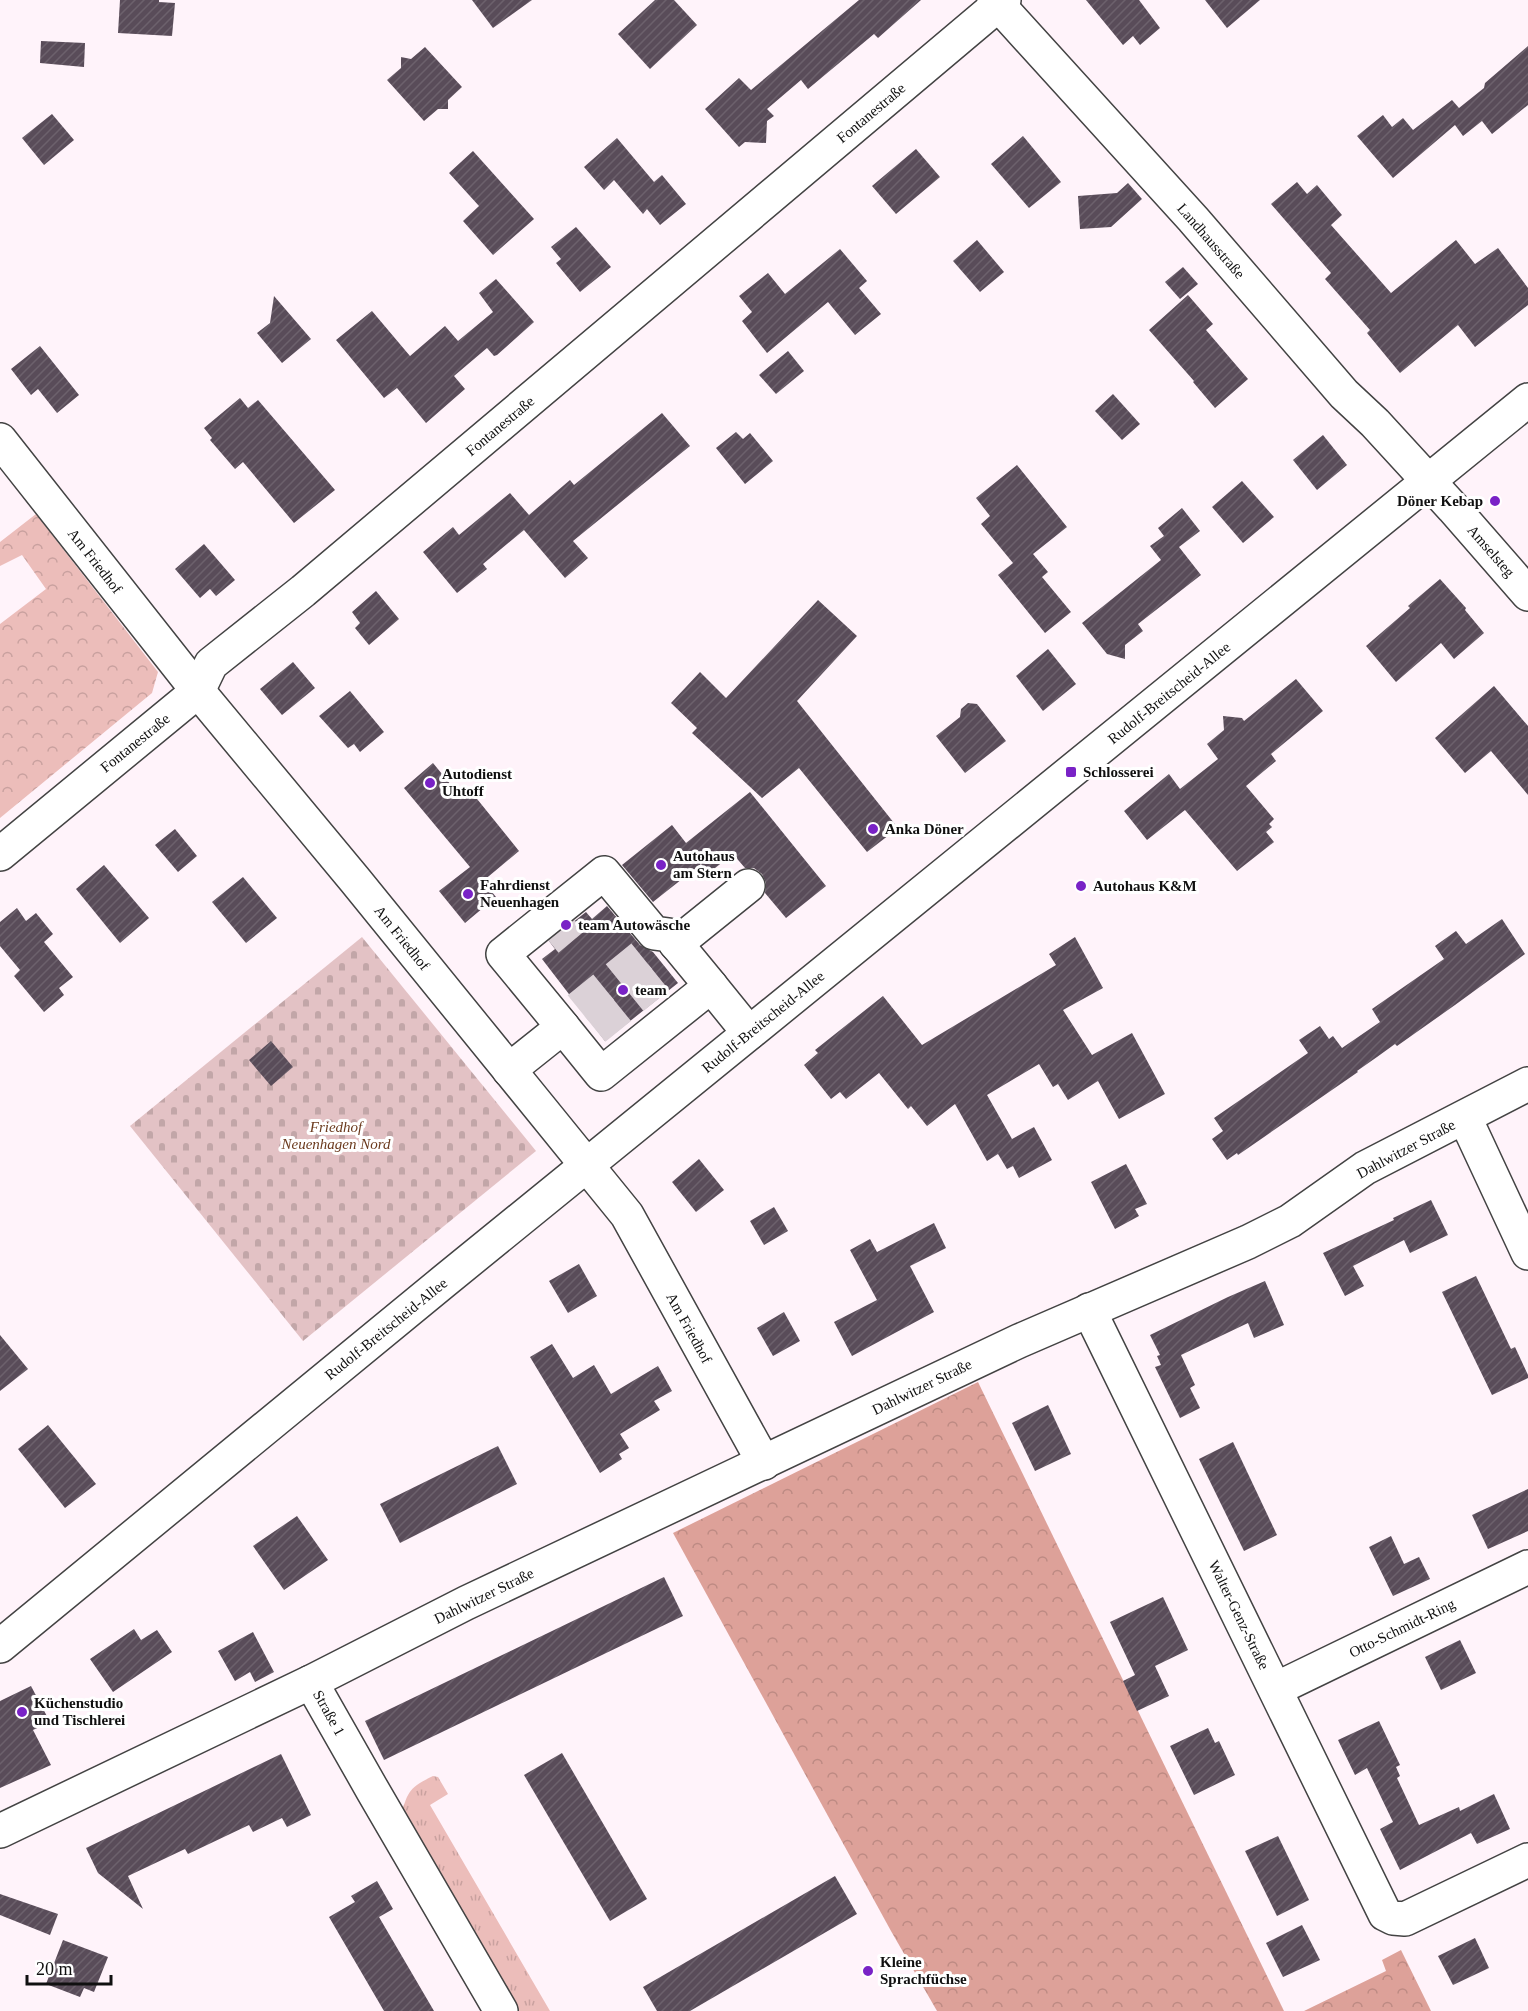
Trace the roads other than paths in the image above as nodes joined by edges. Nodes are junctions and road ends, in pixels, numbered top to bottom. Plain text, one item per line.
1 (999, 2) edge
2 (1524, 412) edge
3 (0, 440) edge
4 (1429, 482) junction
5 (1528, 594) edge
6 (198, 691) junction
7 (0, 854) edge
8 (615, 885) junction
9 (748, 886) dead end
10 (584, 910) tunnel mouth
11 (548, 940) tunnel mouth
12 (670, 951) junction
13 (514, 967) junction
14 (711, 986) junction
15 (574, 1026) junction
16 (749, 1033) junction
17 (509, 1070) junction
18 (1528, 1084) edge
19 (1465, 1118) junction
20 (586, 1166) junction
21 (1528, 1253) edge
22 (1089, 1310) junction
23 (764, 1463) junction
24 (1528, 1567) edge
25 (0, 1646) edge
26 (311, 1682) junction
27 (1276, 1689) junction
28 (0, 1831) edge
29 (1528, 1860) edge
30 (501, 2011) edge

1 - 4 street, Landhausstraße
1 - 6 street, Fontanestraße
2 - 4 street, Rudolf-Breitscheid-Allee
3 - 6 street, Am Friedhof
4 - 5 street, Amselsteg
4 - 16 street, Rudolf-Breitscheid-Allee
6 - 7 street, Fontanestraße
6 - 17 street, Am Friedhof
8 - 10 street
8 - 12 street
8 - 13 street
9 - 12 street
11 - 13 street
12 - 14 street
13 - 15 street
14 - 15 street
14 - 16 street
15 - 17 street
16 - 20 street, Rudolf-Breitscheid-Allee
17 - 20 street, Am Friedhof
18 - 19 street, Dahlwitzer Straße
19 - 21 street
19 - 22 street, Dahlwitzer Straße
20 - 23 street, Am Friedhof
20 - 25 street, Rudolf-Breitscheid-Allee
22 - 23 street, Dahlwitzer Straße
22 - 27 street, Walter-Genz-Straße
23 - 26 street, Dahlwitzer Straße
24 - 27 street, Otto-Schmidt-Ring
26 - 28 street, Straße 1
26 - 30 street, Straße 1
27 - 29 street, Walter-Genz-Straße

